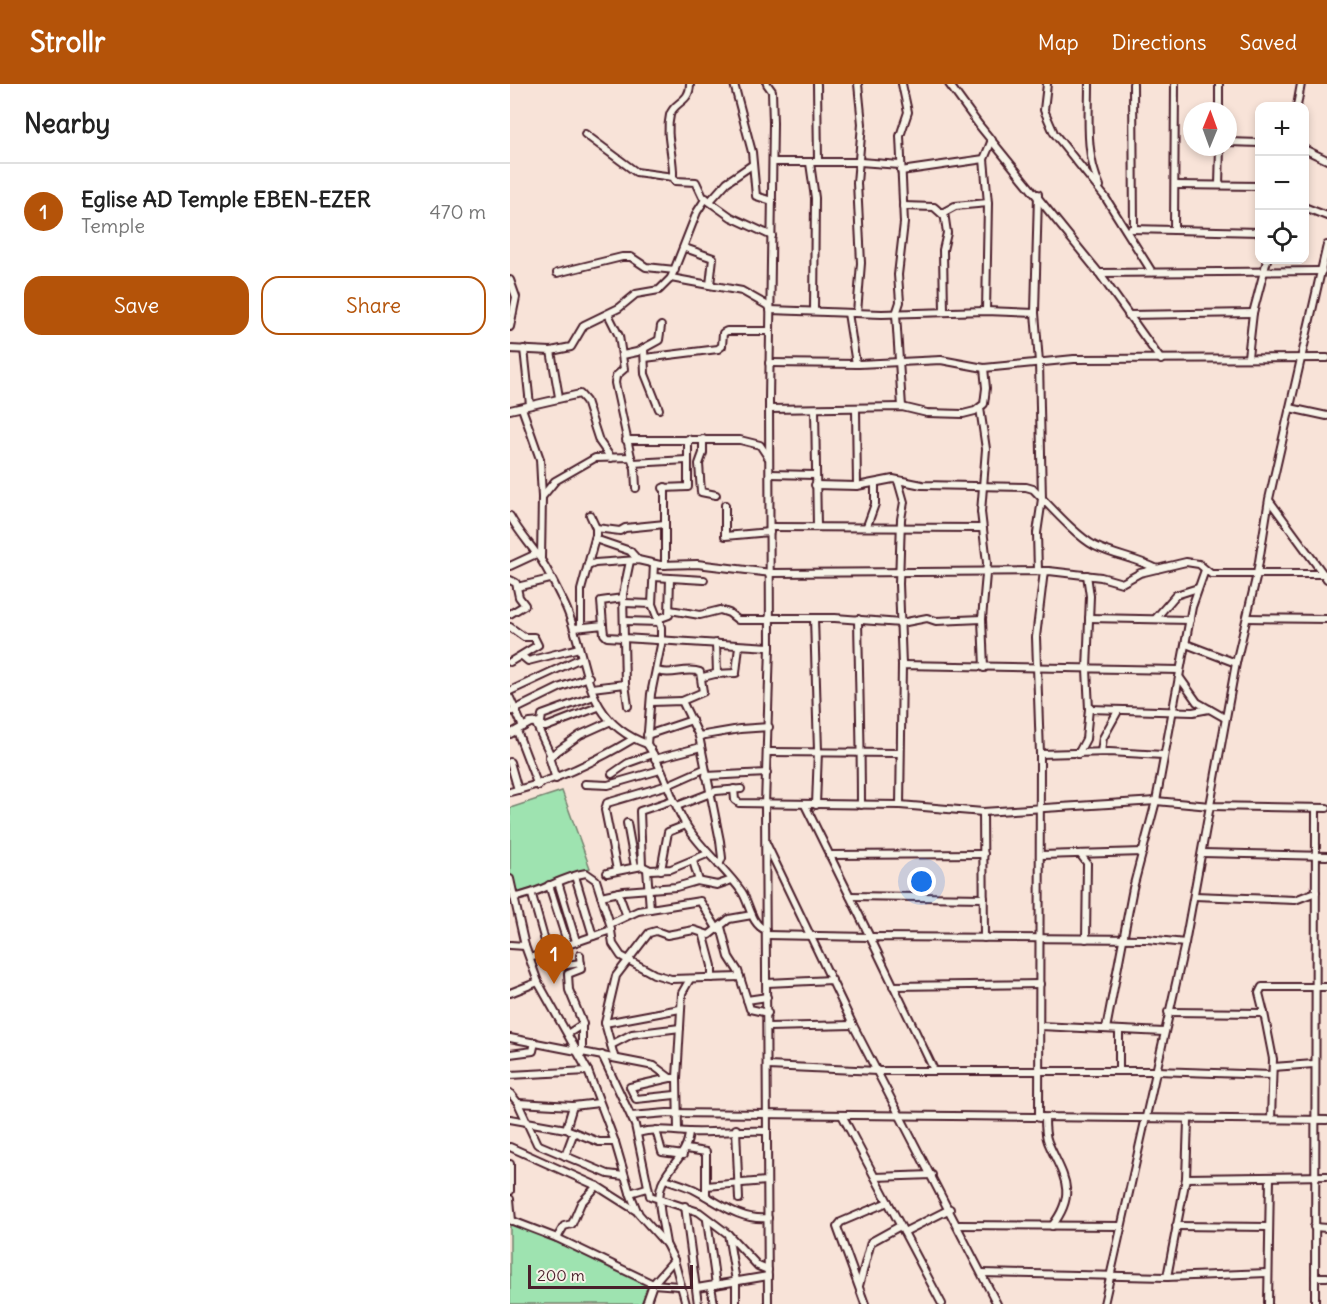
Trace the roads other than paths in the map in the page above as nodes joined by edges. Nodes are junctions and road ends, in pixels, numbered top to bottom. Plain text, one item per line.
1 (690, 84) edge
2 (734, 84) edge
3 (767, 84) edge
4 (817, 84) edge
5 (858, 84) edge
6 (902, 84) edge
7 (950, 84) edge
8 (1047, 84) edge
9 (1089, 84) edge
10 (1133, 84) edge
11 (1174, 84) edge
12 (1219, 84) edge
13 (1301, 84) edge
14 (772, 87) edge
15 (1219, 102) edge
16 (1298, 102) edge
17 (585, 134) dead end
18 (992, 140) junction
19 (1237, 142) edge
20 (1255, 143) edge
21 (1309, 151) edge
22 (1220, 156) edge
23 (984, 159) junction
24 (1327, 160) edge
25 (773, 162) junction
26 (818, 162) junction
27 (860, 162) junction
28 (810, 163) junction
29 (752, 165) junction
30 (900, 168) junction
31 (673, 177) junction
32 (1175, 185) junction
33 (1219, 185) junction
34 (1255, 186) edge
35 (1038, 194) junction
36 (1106, 197) junction
37 (708, 200) junction
38 (772, 201) junction
39 (988, 203) junction
40 (903, 206) junction
41 (1309, 209) edge
42 (943, 216) junction
43 (1327, 216) edge
44 (1131, 229) junction
45 (1174, 230) junction
46 (1255, 232) edge
47 (772, 236) junction
48 (1327, 245) edge
49 (684, 248) junction
50 (1266, 264) edge
51 (675, 270) junction
52 (1322, 271) junction
53 (1152, 272) junction
54 (1265, 272) junction
55 (557, 273) dead end
56 (1099, 273) junction
57 (671, 278) junction
58 (510, 280) edge
59 (710, 285) junction
60 (770, 308) junction
61 (814, 311) junction
62 (986, 311) junction
63 (944, 312) junction
64 (848, 313) junction
65 (856, 313) junction
66 (1035, 313) junction
67 (1252, 313) junction
68 (896, 314) junction
69 (608, 315) junction
70 (1128, 315) junction
71 (661, 326) dead end
72 (510, 327) edge
73 (770, 331) junction
74 (644, 348) junction
75 (510, 349) edge
76 (524, 349) junction
77 (551, 351) junction
78 (623, 355) junction
79 (1248, 357) junction
80 (1303, 357) junction
81 (645, 358) junction
82 (1327, 358) edge
83 (1161, 360) junction
84 (1039, 362) junction
85 (769, 363) junction
86 (898, 363) junction
87 (856, 364) junction
88 (984, 368) junction
89 (559, 397) junction
90 (530, 405) junction
91 (902, 407) junction
92 (522, 408) junction
93 (980, 408) junction
94 (1290, 408) junction
95 (659, 409) dead end
96 (815, 409) junction
97 (856, 409) junction
98 (510, 410) edge
99 (769, 410) junction
100 (1327, 416) edge
101 (688, 439) junction
102 (703, 439) junction
103 (626, 440) junction
104 (610, 458) junction
105 (632, 460) junction
106 (687, 460) junction
107 (770, 460) junction
108 (770, 474) junction
109 (815, 475) junction
110 (897, 480) junction
111 (875, 483) junction
112 (815, 485) junction
113 (857, 486) junction
114 (984, 486) junction
115 (636, 488) dead end
116 (716, 495) dead end
117 (543, 497) junction
118 (1042, 499) junction
119 (1269, 499) junction
120 (725, 505) dead end
121 (590, 515) dead end
122 (510, 516) edge
123 (665, 524) junction
124 (817, 526) junction
125 (867, 526) junction
126 (901, 526) junction
127 (596, 528) junction
128 (982, 528) junction
129 (770, 530) junction
130 (595, 539) junction
131 (538, 556) junction
132 (638, 560) junction
133 (630, 561) junction
134 (654, 564) junction
135 (665, 565) junction
136 (510, 566) edge
137 (588, 566) junction
138 (1158, 569) junction
139 (1205, 570) junction
140 (1041, 571) junction
141 (771, 573) junction
142 (899, 573) junction
143 (987, 573) junction
144 (1257, 574) junction
145 (1087, 575) junction
146 (1326, 575) edge
147 (654, 577) junction
148 (670, 578) junction
149 (550, 579) junction
150 (510, 580) edge
151 (704, 580) dead end
152 (517, 587) junction
153 (1198, 588) junction
154 (519, 597) junction
155 (511, 598) edge
156 (623, 600) junction
157 (652, 604) junction
158 (670, 610) junction
159 (510, 614) edge
160 (814, 618) junction
161 (1089, 618) junction
162 (1156, 618) junction
163 (1247, 618) junction
164 (769, 619) junction
165 (858, 619) junction
166 (982, 619) junction
167 (1327, 619) edge
168 (1190, 620) junction
169 (624, 621) junction
170 (659, 621) junction
171 (901, 623) junction
172 (603, 626) junction
173 (510, 627) edge
174 (578, 628) junction
175 (624, 638) junction
176 (662, 642) junction
177 (716, 643) junction
178 (1186, 644) junction
179 (739, 646) junction
180 (771, 647) junction
181 (579, 648) junction
182 (522, 656) junction
183 (581, 658) junction
184 (510, 662) edge
185 (1236, 663) junction
186 (902, 665) junction
187 (984, 668) junction
188 (1037, 668) junction
189 (1087, 669) junction
190 (1180, 670) junction
191 (657, 671) junction
192 (717, 674) junction
193 (589, 677) junction
194 (703, 678) junction
195 (1180, 678) junction
196 (625, 684) junction
197 (592, 688) junction
198 (510, 691) edge
199 (594, 696) junction
200 (510, 698) edge
201 (682, 701) junction
202 (651, 702) junction
203 (628, 706) dead end
204 (598, 707) junction
205 (1089, 709) junction
206 (1209, 709) junction
207 (1173, 710) junction
208 (512, 711) edge
209 (555, 711) junction
210 (1118, 711) junction
211 (518, 717) junction
212 (1225, 718) junction
213 (692, 720) junction
214 (510, 722) edge
215 (558, 722) junction
216 (538, 723) junction
217 (609, 723) junction
218 (770, 727) junction
219 (520, 729) junction
220 (510, 735) edge
221 (647, 735) junction
222 (699, 736) junction
223 (633, 739) junction
224 (647, 744) junction
225 (701, 747) junction
226 (818, 751) junction
227 (769, 752) junction
228 (1101, 752) junction
229 (861, 753) junction
230 (900, 753) junction
231 (1040, 754) junction
232 (1078, 754) junction
233 (1163, 755) junction
234 (550, 756) junction
235 (654, 756) junction
236 (510, 762) edge
237 (660, 770) junction
238 (705, 773) junction
239 (767, 773) junction
240 (612, 774) dead end
241 (556, 779) junction
242 (585, 784) dead end
243 (608, 785) junction
244 (668, 785) junction
245 (538, 786) junction
246 (518, 790) junction
247 (510, 792) edge
248 (711, 793) junction
249 (611, 800) junction
250 (1156, 801) junction
251 (675, 803) junction
252 (765, 805) junction
253 (805, 805) junction
254 (816, 805) junction
255 (861, 805) junction
256 (900, 805) junction
257 (1210, 806) junction
258 (1316, 808) junction
259 (1327, 808) edge
260 (1040, 809) junction
261 (983, 812) junction
262 (627, 823) dead end
263 (686, 825) junction
264 (765, 842) junction
265 (1143, 852) junction
266 (1202, 853) junction
267 (707, 854) junction
268 (984, 854) junction
269 (1080, 854) junction
270 (829, 855) junction
271 (1041, 855) junction
272 (1317, 856) junction
273 (1327, 856) edge
274 (693, 861) junction
275 (719, 865) junction
276 (641, 868) junction
277 (617, 870) junction
278 (661, 870) junction
279 (607, 873) dead end
280 (575, 876) junction
281 (732, 880) junction
282 (699, 881) junction
283 (510, 882) edge
284 (558, 882) junction
285 (549, 885) junction
286 (648, 890) junction
287 (618, 892) junction
288 (1316, 892) junction
289 (531, 895) junction
290 (601, 896) junction
291 (850, 896) junction
292 (1194, 896) junction
293 (515, 897) junction
294 (984, 898) junction
295 (1299, 899) junction
296 (1316, 906) junction
297 (650, 909) junction
298 (626, 914) junction
299 (752, 915) junction
300 (610, 927) junction
301 (719, 928) junction
302 (766, 933) junction
303 (593, 936) junction
304 (704, 936) junction
305 (811, 936) junction
306 (870, 937) junction
307 (984, 938) junction
308 (1041, 938) junction
309 (1086, 939) junction
310 (1122, 940) junction
311 (576, 941) junction
312 (1185, 943) junction
313 (510, 945) edge
314 (568, 945) junction
315 (525, 946) junction
316 (548, 952) junction
317 (580, 955) dead end
318 (530, 958) junction
319 (628, 960) junction
320 (581, 963) junction
321 (559, 966) dead end
322 (740, 977) junction
323 (712, 978) junction
324 (690, 979) junction
325 (832, 980) junction
326 (538, 982) junction
327 (767, 983) junction
328 (1040, 984) junction
329 (893, 986) junction
330 (1315, 987) junction
331 (1327, 987) edge
332 (510, 993) edge
333 (767, 997) junction
334 (747, 1000) junction
335 (680, 1009) junction
336 (1168, 1012) junction
337 (768, 1013) junction
338 (1264, 1013) junction
339 (640, 1017) junction
340 (605, 1023) junction
341 (853, 1025) junction
342 (582, 1026) junction
343 (1040, 1026) junction
344 (768, 1027) junction
345 (680, 1028) junction
346 (1106, 1029) junction
347 (1119, 1030) junction
348 (650, 1031) junction
349 (1164, 1032) junction
350 (569, 1033) junction
351 (510, 1038) edge
352 (535, 1042) junction
353 (611, 1045) junction
354 (579, 1053) junction
355 (510, 1054) edge
356 (602, 1054) junction
357 (614, 1056) junction
358 (1314, 1064) junction
359 (768, 1066) junction
360 (1273, 1067) junction
361 (934, 1070) junction
362 (588, 1071) junction
363 (877, 1071) junction
364 (1039, 1071) junction
365 (1119, 1071) junction
366 (1157, 1071) junction
367 (510, 1075) edge
368 (1272, 1075) junction
369 (673, 1078) junction
370 (510, 1094) edge
371 (675, 1095) junction
372 (518, 1103) junction
373 (599, 1103) junction
374 (573, 1106) junction
375 (677, 1113) junction
376 (631, 1116) junction
377 (766, 1116) junction
378 (900, 1116) junction
379 (843, 1117) junction
380 (1042, 1118) junction
381 (510, 1119) edge
382 (1146, 1119) junction
383 (1271, 1119) junction
384 (1314, 1120) junction
385 (1327, 1120) edge
386 (1188, 1121) junction
387 (528, 1123) junction
388 (566, 1129) junction
389 (736, 1129) junction
390 (656, 1130) junction
391 (678, 1130) junction
392 (765, 1131) junction
393 (574, 1132) junction
394 (689, 1132) junction
395 (637, 1133) junction
396 (615, 1142) junction
397 (510, 1147) edge
398 (685, 1152) junction
399 (565, 1156) junction
400 (510, 1164) edge
401 (932, 1175) junction
402 (624, 1176) junction
403 (1314, 1176) junction
404 (1327, 1176) edge
405 (875, 1177) junction
406 (1270, 1177) junction
407 (1186, 1178) junction
408 (665, 1179) junction
409 (766, 1181) junction
410 (739, 1184) junction
411 (597, 1186) junction
412 (706, 1186) junction
413 (647, 1188) junction
414 (510, 1191) edge
415 (630, 1193) junction
416 (706, 1196) junction
417 (510, 1199) edge
418 (660, 1199) junction
419 (739, 1199) dead end
420 (888, 1202) junction
421 (685, 1206) junction
422 (950, 1209) junction
423 (638, 1213) junction
424 (768, 1218) junction
425 (707, 1220) junction
426 (511, 1221) edge
427 (958, 1226) junction
428 (1052, 1226) junction
429 (1121, 1226) junction
430 (1176, 1226) junction
431 (1268, 1227) junction
432 (1314, 1227) junction
433 (1327, 1228) edge
434 (902, 1229) junction
435 (728, 1234) junction
436 (557, 1238) junction
437 (666, 1244) junction
438 (674, 1260) junction
439 (768, 1273) junction
440 (982, 1273) junction
441 (1268, 1273) junction
442 (1111, 1275) junction
443 (1167, 1277) junction
444 (1314, 1277) junction
445 (1327, 1277) edge
446 (736, 1281) junction
447 (653, 1284) junction
448 (714, 1285) junction
449 (679, 1286) junction
450 (858, 1286) junction
451 (697, 1288) junction
452 (646, 1304) edge
453 (686, 1304) edge
454 (698, 1304) edge
455 (714, 1304) edge
456 (736, 1304) edge
457 (768, 1304) edge
458 (865, 1304) edge
459 (942, 1304) edge
460 (997, 1304) edge
461 (1104, 1304) edge
462 (1268, 1304) edge
463 (1315, 1304) edge

1 - 31 street
2 - 29 street
3 - 14 street
4 - 26 street
5 - 27 street
6 - 30 street
7 - 18 street
8 - 36 street
9 - 36 street
10 - 44 street
11 - 32 street
12 - 15 street
13 - 16 street
14 - 25 street
17 - 31 street
18 - 23 street
18 - 35 street
19 - 20 street
21 - 24 street
22 - 33 street
23 - 30 street
23 - 39 street
25 - 28 street
25 - 38 street
26 - 27 street
26 - 28 street
27 - 30 street
27 - 65 street
28 - 61 street
29 - 37 street
29 - 38 street
30 - 40 street
31 - 37 street
32 - 33 street
32 - 45 street
33 - 34 street
35 - 56 street
35 - 66 street
36 - 44 street
37 - 47 street
37 - 49 street
38 - 47 street
39 - 42 street
39 - 62 street
40 - 42 street
40 - 68 street
41 - 43 street
42 - 63 street
44 - 45 street
44 - 53 street
45 - 46 street
47 - 60 street
48 - 52 street
49 - 51 street
49 - 59 street
50 - 54 street
51 - 55 street
51 - 57 street
52 - 54 street
52 - 80 street
53 - 54 street
53 - 56 street
54 - 67 street
56 - 70 street
57 - 59 street
57 - 69 street
58 - 72 street
59 - 60 street
60 - 61 street
60 - 73 street
61 - 64 street
62 - 63 street
62 - 66 street
63 - 68 street
64 - 65 street
64 - 87 street
65 - 68 street
66 - 84 street
67 - 70 street
67 - 79 street
68 - 86 street
69 - 77 street
69 - 78 street
70 - 83 street
71 - 74 street
73 - 81 street
73 - 85 street
74 - 78 street
74 - 81 street
75 - 76 street
76 - 77 street
76 - 90 street
77 - 89 street
78 - 103 street
79 - 80 street
79 - 83 street
80 - 82 street
80 - 94 street
81 - 95 street
83 - 84 street
84 - 88 street
84 - 118 street
85 - 87 street
85 - 99 street
86 - 87 street
86 - 88 street
86 - 91 street
88 - 93 street
89 - 90 street
89 - 104 street
90 - 92 street
91 - 93 street
91 - 97 street
92 - 98 street
92 - 117 street
93 - 114 street
94 - 100 street
94 - 119 street
96 - 97 street
96 - 99 street
96 - 109 street
97 - 113 street
99 - 107 street
101 - 102 street
101 - 103 street
101 - 106 street
102 - 107 street
102 - 116 street
103 - 105 street
104 - 105 street
104 - 117 street
105 - 106 street
105 - 115 street
106 - 123 street
107 - 108 street
108 - 109 street
108 - 129 street
109 - 112 street
110 - 111 street
110 - 114 street
110 - 126 street
111 - 113 street
111 - 125 street
112 - 113 street
112 - 124 street
114 - 118 street
114 - 128 street
117 - 131 street
118 - 138 street
118 - 140 street
119 - 144 street
119 - 146 street
120 - 129 street
121 - 127 street
122 - 131 street
123 - 127 street
123 - 135 street
124 - 125 street
124 - 129 street
125 - 126 street
126 - 128 street
126 - 142 street
127 - 130 street
128 - 143 street
129 - 141 street
130 - 132 street
130 - 137 street
131 - 136 street
131 - 149 street
132 - 133 street
132 - 134 street
133 - 137 street
133 - 156 street
134 - 135 street
134 - 147 street
135 - 141 street
137 - 174 street
138 - 139 street
138 - 145 street
139 - 144 street
139 - 153 street
140 - 143 street
140 - 145 street
140 - 188 street
141 - 142 street
141 - 164 street
142 - 143 street
142 - 171 street
143 - 166 street
144 - 146 street
144 - 163 street
145 - 161 street
147 - 148 street
147 - 157 street
148 - 151 street
148 - 158 street
149 - 152 street
149 - 174 street
150 - 152 street
152 - 154 street
153 - 162 street
153 - 168 street
154 - 155 street
154 - 159 street
156 - 157 street
156 - 169 street
156 - 172 street
157 - 170 street
158 - 164 street
158 - 170 street
160 - 164 street
160 - 165 street
160 - 226 street
161 - 162 street
161 - 189 street
162 - 168 street
163 - 167 street
163 - 185 street
164 - 180 street
165 - 171 street
165 - 229 street
166 - 171 street
166 - 187 street
168 - 178 street
169 - 170 street
169 - 175 street
170 - 176 street
171 - 186 street
172 - 174 street
172 - 175 street
173 - 182 street
174 - 181 street
175 - 176 street
175 - 196 street
176 - 177 street
176 - 191 street
177 - 179 street
177 - 192 street
178 - 185 street
178 - 190 street
179 - 180 street
179 - 192 street
180 - 218 street
181 - 182 street
181 - 183 street
182 - 184 street
183 - 193 street
183 - 198 street
185 - 212 street
186 - 187 street
186 - 230 street
187 - 188 street
188 - 189 street
188 - 231 street
189 - 190 street
189 - 205 street
190 - 195 street
191 - 194 street
191 - 202 street
192 - 194 street
193 - 197 street
193 - 208 street
194 - 201 street
195 - 206 street
195 - 207 street
196 - 197 street
196 - 203 street
197 - 199 street
199 - 204 street
199 - 209 street
200 - 208 street
201 - 202 street
201 - 213 street
202 - 221 street
204 - 215 street
204 - 217 street
205 - 210 street
205 - 232 street
206 - 207 street
206 - 212 street
207 - 210 street
207 - 233 street
208 - 211 street
209 - 215 street
209 - 216 street
210 - 228 street
211 - 214 street
211 - 219 street
212 - 257 street
213 - 221 street
213 - 222 street
215 - 216 street
216 - 219 street
216 - 234 street
217 - 223 street
217 - 234 street
218 - 222 street
218 - 227 street
219 - 220 street
219 - 245 street
221 - 224 street
222 - 225 street
223 - 224 street
223 - 241 street
224 - 235 street
225 - 235 street
225 - 238 street
226 - 227 street
226 - 229 street
226 - 254 street
227 - 239 street
228 - 232 street
228 - 233 street
229 - 230 street
229 - 255 street
230 - 256 street
231 - 232 street
231 - 260 street
233 - 250 street
234 - 241 street
235 - 237 street
235 - 240 street
236 - 246 street
237 - 243 street
237 - 244 street
238 - 239 street
238 - 244 street
238 - 248 street
239 - 252 street
241 - 245 street
242 - 243 street
243 - 249 street
244 - 249 street
244 - 251 street
245 - 246 street
246 - 247 street
248 - 251 street
248 - 252 street
248 - 275 street
249 - 277 street
250 - 257 street
250 - 260 street
250 - 265 street
251 - 263 street
251 - 276 street
252 - 253 street
252 - 264 street
253 - 254 street
253 - 270 street
254 - 255 street
255 - 256 street
256 - 261 street
257 - 258 street
257 - 266 street
258 - 259 street
258 - 272 street
260 - 261 street
260 - 271 street
261 - 268 street
262 - 276 street
263 - 267 street
263 - 278 street
264 - 302 street
264 - 305 street
265 - 269 street
265 - 310 street
266 - 272 street
266 - 292 street
267 - 274 street
267 - 275 street
268 - 270 street
268 - 294 street
269 - 271 street
269 - 309 street
270 - 291 street
271 - 308 street
272 - 273 street
272 - 288 street
274 - 278 street
274 - 282 street
275 - 281 street
276 - 277 street
276 - 278 street
276 - 286 street
277 - 279 street
280 - 284 street
280 - 290 street
280 - 303 street
281 - 282 street
281 - 299 street
282 - 286 street
283 - 293 street
284 - 285 street
284 - 311 street
285 - 289 street
285 - 314 street
286 - 287 street
286 - 297 street
287 - 290 street
287 - 298 street
288 - 295 street
288 - 296 street
289 - 293 street
289 - 316 street
290 - 300 street
291 - 294 street
291 - 306 street
292 - 295 street
292 - 312 street
293 - 315 street
294 - 307 street
295 - 296 street
296 - 330 street
297 - 298 street
297 - 301 street
298 - 300 street
299 - 301 street
299 - 302 street
300 - 303 street
300 - 319 street
301 - 304 street
301 - 322 street
302 - 305 street
302 - 327 street
303 - 311 street
304 - 319 street
304 - 323 street
305 - 306 street
305 - 325 street
306 - 307 street
306 - 329 street
307 - 308 street
308 - 309 street
308 - 328 street
309 - 310 street
310 - 312 street
310 - 346 street
311 - 314 street
312 - 336 street
313 - 315 street
314 - 316 street
315 - 318 street
316 - 318 street
317 - 320 street
318 - 326 street
319 - 324 street
319 - 340 street
320 - 321 street
320 - 342 street
322 - 323 street
322 - 334 street
323 - 324 street
324 - 335 street
325 - 327 street
325 - 341 street
326 - 332 street
326 - 350 street
327 - 333 street
328 - 329 street
328 - 343 street
329 - 361 street
330 - 331 street
330 - 338 street
330 - 358 street
333 - 334 street
333 - 337 street
334 - 337 street
335 - 339 street
335 - 345 street
336 - 338 street
336 - 349 street
337 - 344 street
338 - 360 street
339 - 340 street
339 - 348 street
340 - 353 street
341 - 344 street
341 - 363 street
342 - 350 street
342 - 354 street
343 - 346 street
343 - 364 street
344 - 359 street
345 - 348 street
345 - 369 street
346 - 347 street
347 - 349 street
347 - 365 street
348 - 353 street
349 - 366 street
350 - 354 street
351 - 352 street
352 - 354 street
352 - 355 street
353 - 357 street
354 - 356 street
354 - 362 street
356 - 357 street
356 - 376 street
357 - 369 street
358 - 360 street
358 - 384 street
359 - 363 street
359 - 377 street
360 - 368 street
361 - 363 street
361 - 364 street
362 - 367 street
362 - 373 street
363 - 378 street
364 - 365 street
364 - 380 street
365 - 366 street
366 - 368 street
366 - 382 street
368 - 383 street
369 - 371 street
369 - 371 street
370 - 372 street
371 - 375 street
372 - 374 street
372 - 387 street
373 - 374 street
373 - 396 street
374 - 388 street
375 - 376 street
375 - 377 street
375 - 391 street
376 - 395 street
377 - 379 street
377 - 392 street
378 - 379 street
378 - 380 street
378 - 401 street
379 - 405 street
380 - 382 street
380 - 428 street
381 - 387 street
382 - 386 street
382 - 429 street
383 - 384 street
383 - 386 street
384 - 385 street
384 - 403 street
386 - 407 street
387 - 388 street
387 - 399 street
388 - 393 street
389 - 392 street
389 - 394 street
389 - 410 street
390 - 391 street
390 - 395 street
390 - 398 street
391 - 394 street
392 - 409 street
393 - 396 street
393 - 399 street
394 - 398 street
395 - 413 street
396 - 402 street
397 - 411 street
398 - 408 street
398 - 412 street
399 - 402 street
400 - 414 street
401 - 405 street
401 - 422 street
402 - 415 street
403 - 404 street
403 - 406 street
403 - 432 street
405 - 420 street
406 - 407 street
406 - 431 street
407 - 430 street
408 - 416 street
408 - 418 street
409 - 410 street
409 - 424 street
410 - 412 street
410 - 419 street
411 - 423 street
411 - 436 street
412 - 416 street
413 - 415 street
413 - 418 street
415 - 423 street
416 - 424 street
417 - 426 street
418 - 421 street
418 - 437 street
420 - 434 street
420 - 450 street
421 - 425 street
421 - 451 street
422 - 427 street
422 - 434 street
423 - 437 street
424 - 439 street
425 - 435 street
425 - 448 street
426 - 436 street
427 - 428 street
427 - 440 street
428 - 429 street
429 - 442 street
430 - 431 street
430 - 443 street
431 - 441 street
432 - 433 street
432 - 444 street
434 - 450 street
434 - 459 street
435 - 439 street
435 - 446 street
436 - 447 street
437 - 438 street
438 - 447 street
438 - 449 street
439 - 446 street
439 - 457 street
440 - 442 street
440 - 460 street
441 - 443 street
441 - 462 street
442 - 443 street
442 - 461 street
444 - 445 street
444 - 463 street
446 - 448 street
446 - 456 street
447 - 449 street
447 - 452 street
448 - 451 street
448 - 455 street
449 - 453 street
450 - 458 street
451 - 454 street

